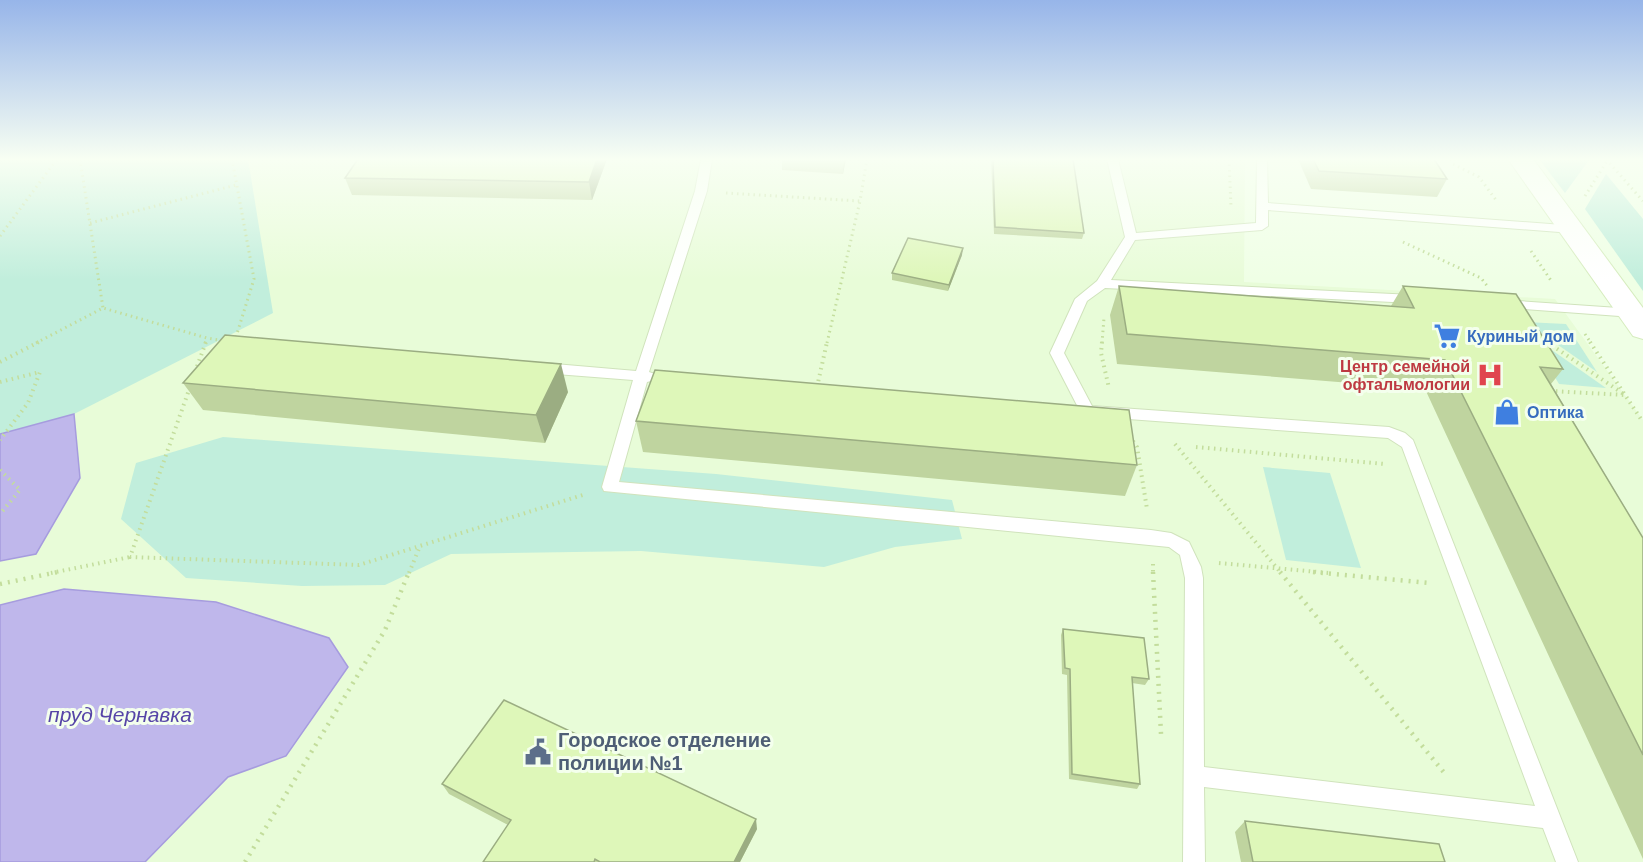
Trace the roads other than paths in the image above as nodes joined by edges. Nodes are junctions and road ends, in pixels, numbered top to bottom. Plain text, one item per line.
1 (698, 199) edge
2 (1122, 199) edge
3 (1262, 199) edge
4 (1549, 199) edge
5 (1262, 206) junction
6 (1569, 226) junction
7 (1131, 237) junction
8 (1102, 284) junction
9 (1430, 300) edge
10 (1489, 303) edge
11 (1638, 321) edge
12 (524, 367) edge
13 (641, 376) junction
14 (664, 378) edge
15 (1194, 776) junction
16 (1550, 819) junction
17 (1194, 862) edge
18 (1567, 862) edge

1 - 13 lane
2 - 7 lane
3 - 5 lane
4 - 6 main road
5 - 6 lane
5 - 7 lane
6 - 11 main road
7 - 8 lane
8 - 9 lane
8 - 16 lane
10 - 11 lane
12 - 13 lane
13 - 14 lane
13 - 15 lane
15 - 16 lane
15 - 17 lane
16 - 18 lane

